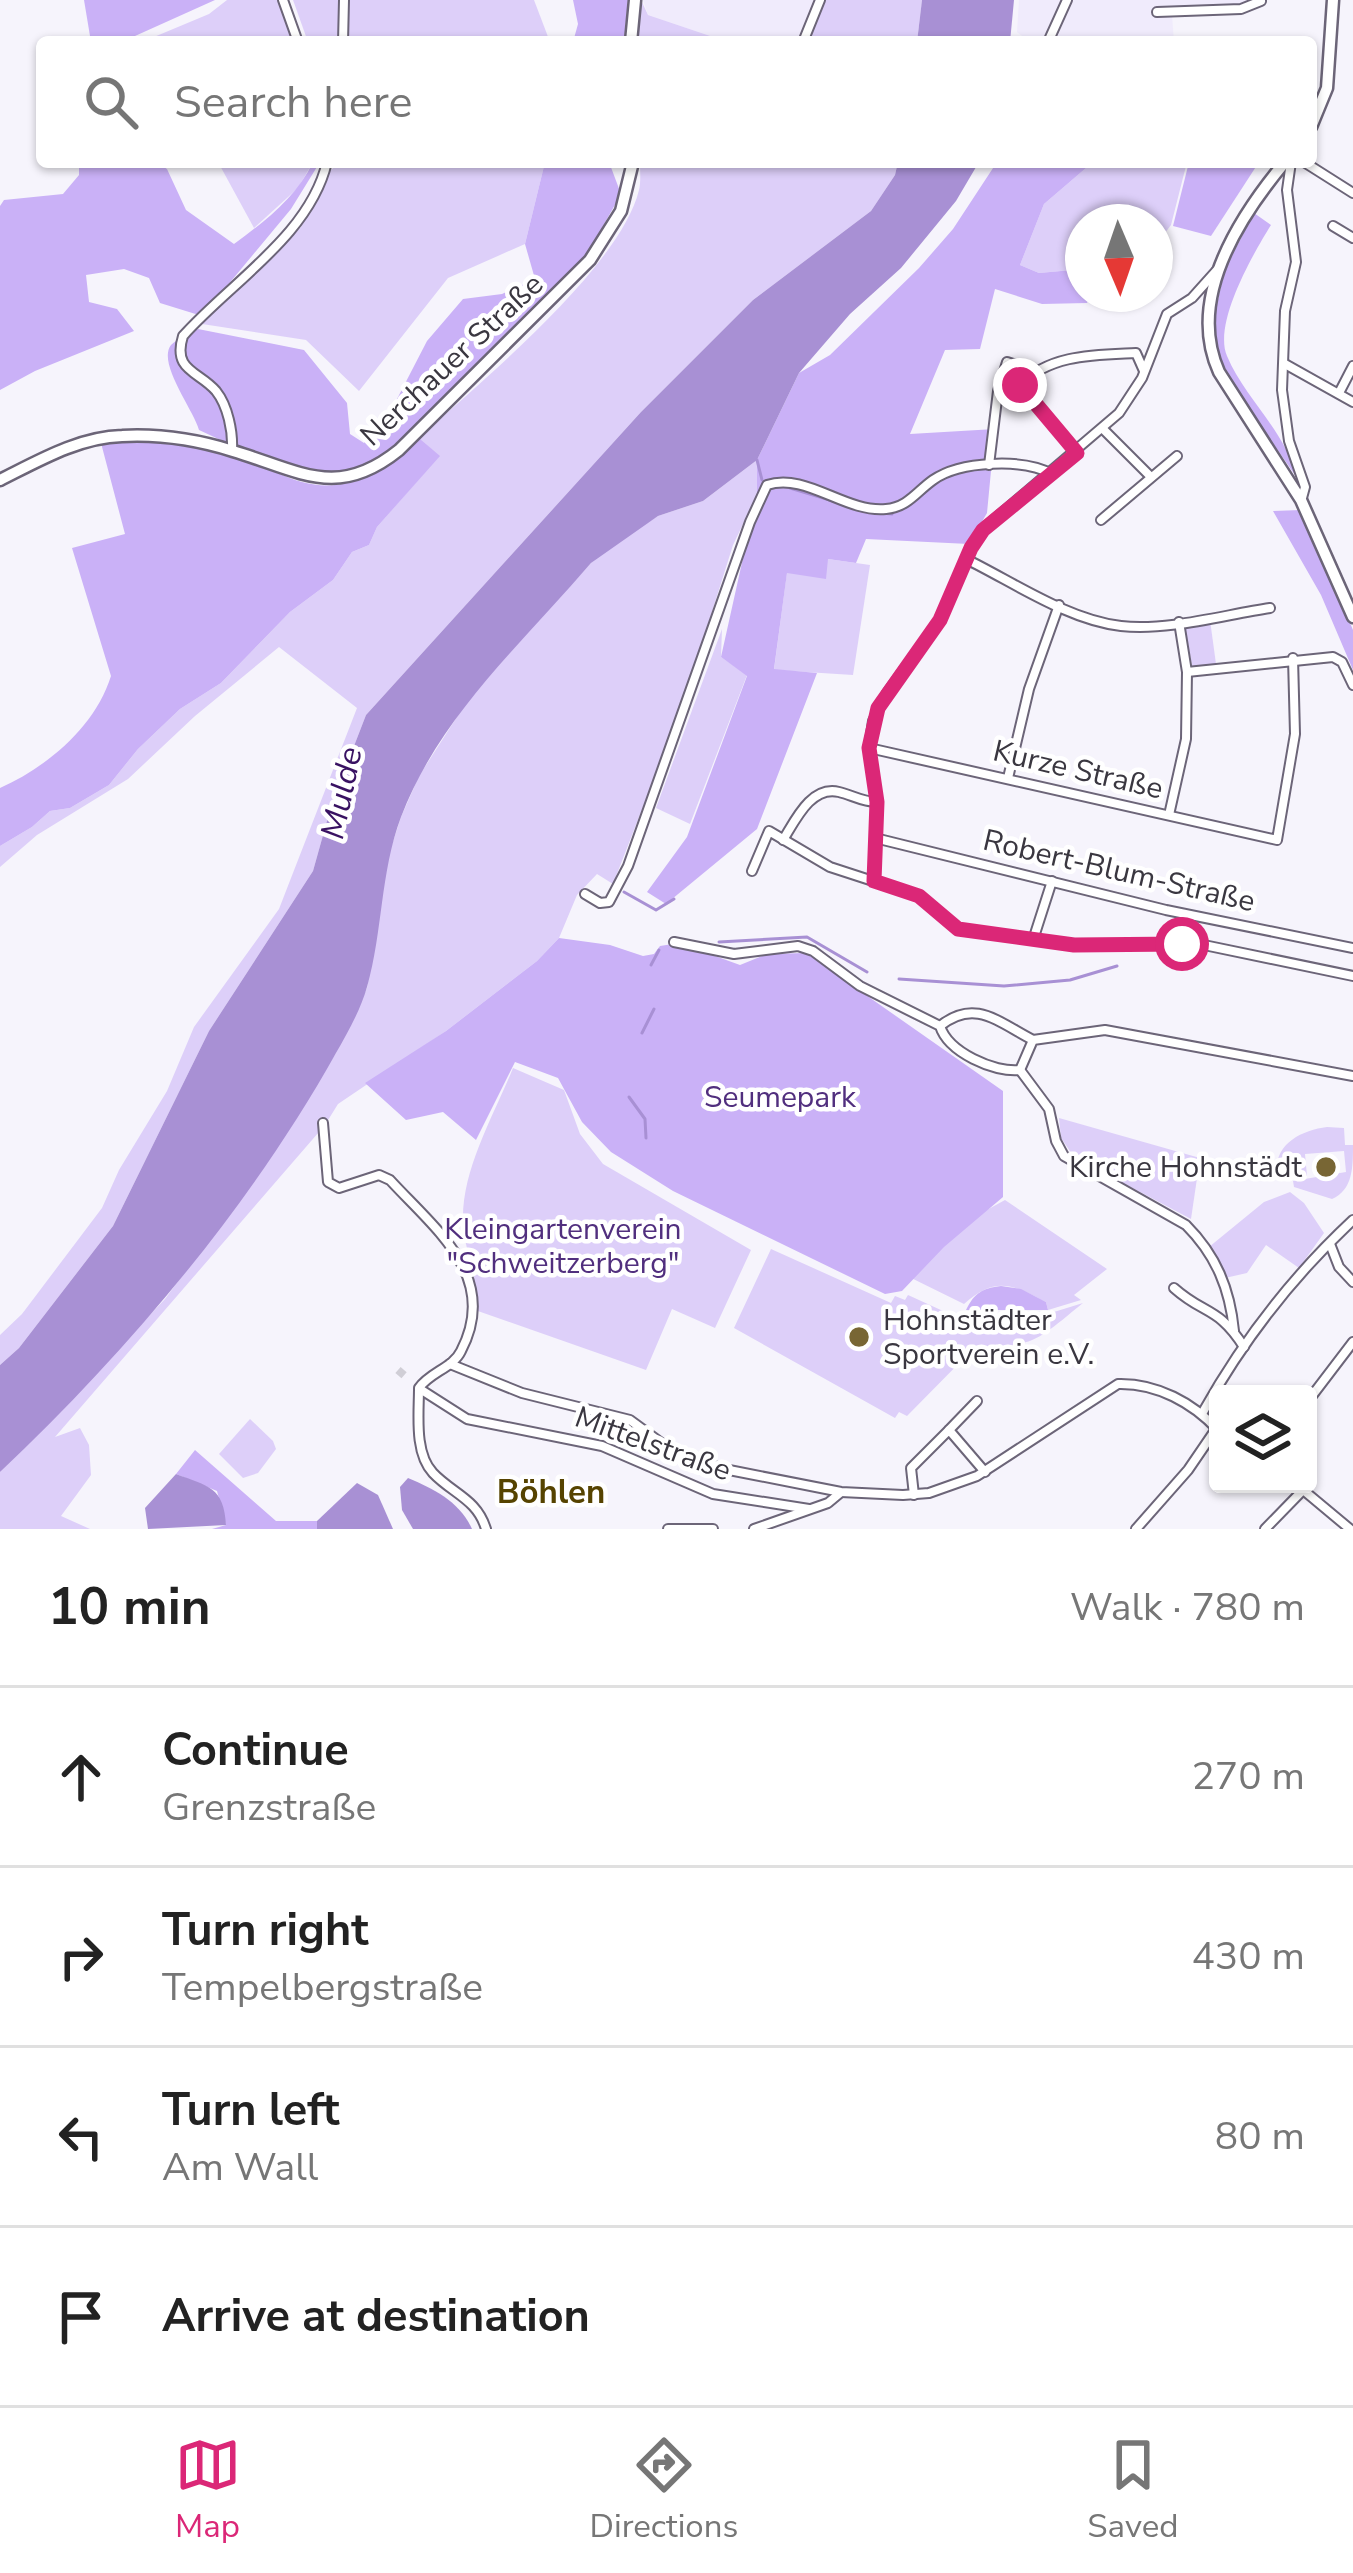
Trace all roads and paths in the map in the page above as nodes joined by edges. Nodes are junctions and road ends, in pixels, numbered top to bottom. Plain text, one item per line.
1 (283, 0) edge
2 (344, 0) edge
3 (635, 0) edge
4 (820, 0) edge
5 (1067, 0) edge
6 (1274, 0) edge
7 (1333, 0) edge
8 (1259, 1) edge
9 (1157, 12) dead end
10 (296, 36) edge
11 (343, 36) edge
12 (632, 36) edge
13 (805, 36) edge
14 (1051, 36) edge
15 (1317, 112) edge
16 (324, 168) edge
17 (631, 168) edge
18 (1283, 168) edge
19 (1288, 168) edge
20 (1313, 168) edge
21 (1353, 193) edge
22 (1333, 226) dead end
23 (1353, 238) edge
24 (1221, 266) junction
25 (1285, 364) junction
26 (1353, 366) edge
27 (1034, 371) junction
28 (1145, 372) junction
29 (1339, 393) junction
30 (1353, 402) edge
31 (1103, 429) junction
32 (232, 450) junction
33 (1077, 453) junction
34 (1177, 457) dead end
35 (989, 465) junction
36 (1052, 474) junction
37 (1151, 477) junction
38 (0, 480) edge
39 (1301, 500) junction
40 (1101, 520) dead end
41 (966, 559) junction
42 (1060, 605) junction
43 (1270, 608) dead end
44 (1353, 617) edge
45 (1178, 622) junction
46 (1293, 658) junction
47 (1186, 672) junction
48 (1353, 686) edge
49 (869, 748) junction
50 (1008, 778) junction
51 (877, 802) junction
52 (1169, 815) junction
53 (875, 838) junction
54 (783, 840) junction
55 (752, 871) dead end
56 (874, 881) junction
57 (1052, 881) junction
58 (585, 894) dead end
59 (1033, 940) junction
60 (674, 942) dead end
61 (1353, 948) edge
62 (1353, 976) edge
63 (940, 1026) junction
64 (1033, 1040) junction
65 (1020, 1070) junction
66 (1353, 1076) edge
67 (323, 1123) dead end
68 (1353, 1220) edge
69 (1330, 1244) junction
70 (1353, 1282) edge
71 (1174, 1288) dead end
72 (1234, 1331) junction
73 (1353, 1342) edge
74 (1244, 1347) junction
75 (450, 1364) junction
76 (418, 1388) junction
77 (1317, 1389) edge
78 (977, 1401) dead end
79 (1203, 1412) junction
80 (1209, 1420) edge
81 (949, 1430) junction
82 (1209, 1441) edge
83 (985, 1472) junction
84 (841, 1492) junction
85 (1294, 1493) edge
86 (1306, 1493) edge
87 (914, 1495) junction
88 (809, 1510) junction
89 (486, 1529) edge
90 (668, 1529) edge
91 (713, 1529) edge
92 (754, 1529) edge
93 (1136, 1529) edge
94 (1265, 1529) edge
95 (1350, 1529) edge

1 - 10 street
2 - 11 street
3 - 12 main road
4 - 13 street
5 - 14 street
6 - 8 street
7 - 15 main road
8 - 9 street
16 - 32 street
17 - 32 main road, Nerchauer Straße
18 - 24 main road
19 - 25 street
20 - 21 street
22 - 23 street
24 - 28 street
24 - 39 main road
25 - 29 street
25 - 39 street
26 - 29 street
27 - 28 street
27 - 33 street
27 - 35 street
28 - 31 street
29 - 30 street
31 - 33 street
31 - 37 street
32 - 38 main road, Nerchauer Straße
33 - 36 street
34 - 37 street
35 - 36 street
35 - 58 street
36 - 41 street
37 - 40 street
39 - 44 main road
41 - 42 street
41 - 49 street
42 - 45 street
42 - 50 street
43 - 45 street
45 - 47 street
46 - 47 street
46 - 48 street
46 - 52 street, Kurze Straße
47 - 52 street
49 - 50 street, Kurze Straße
49 - 51 street
50 - 52 street, Kurze Straße
51 - 53 street
51 - 54 street
53 - 56 street
53 - 57 street, Robert-Blum-Straße
54 - 55 street
54 - 56 street
56 - 59 street
57 - 59 street
57 - 61 street, Robert-Blum-Straße
59 - 62 street
60 - 63 street
63 - 64 street
63 - 65 street
64 - 65 street
64 - 66 street
65 - 72 street
67 - 75 street
68 - 69 street
69 - 70 street
69 - 74 street
71 - 72 street
72 - 74 street
73 - 77 street
74 - 79 street
75 - 76 street
75 - 84 street
76 - 88 street, Mittelstraße
76 - 89 street
78 - 81 street
79 - 80 street
79 - 83 street
81 - 83 street
81 - 87 street
82 - 93 street
83 - 87 street
84 - 87 street
84 - 88 street
85 - 94 street
86 - 95 street
88 - 92 street
90 - 91 street

